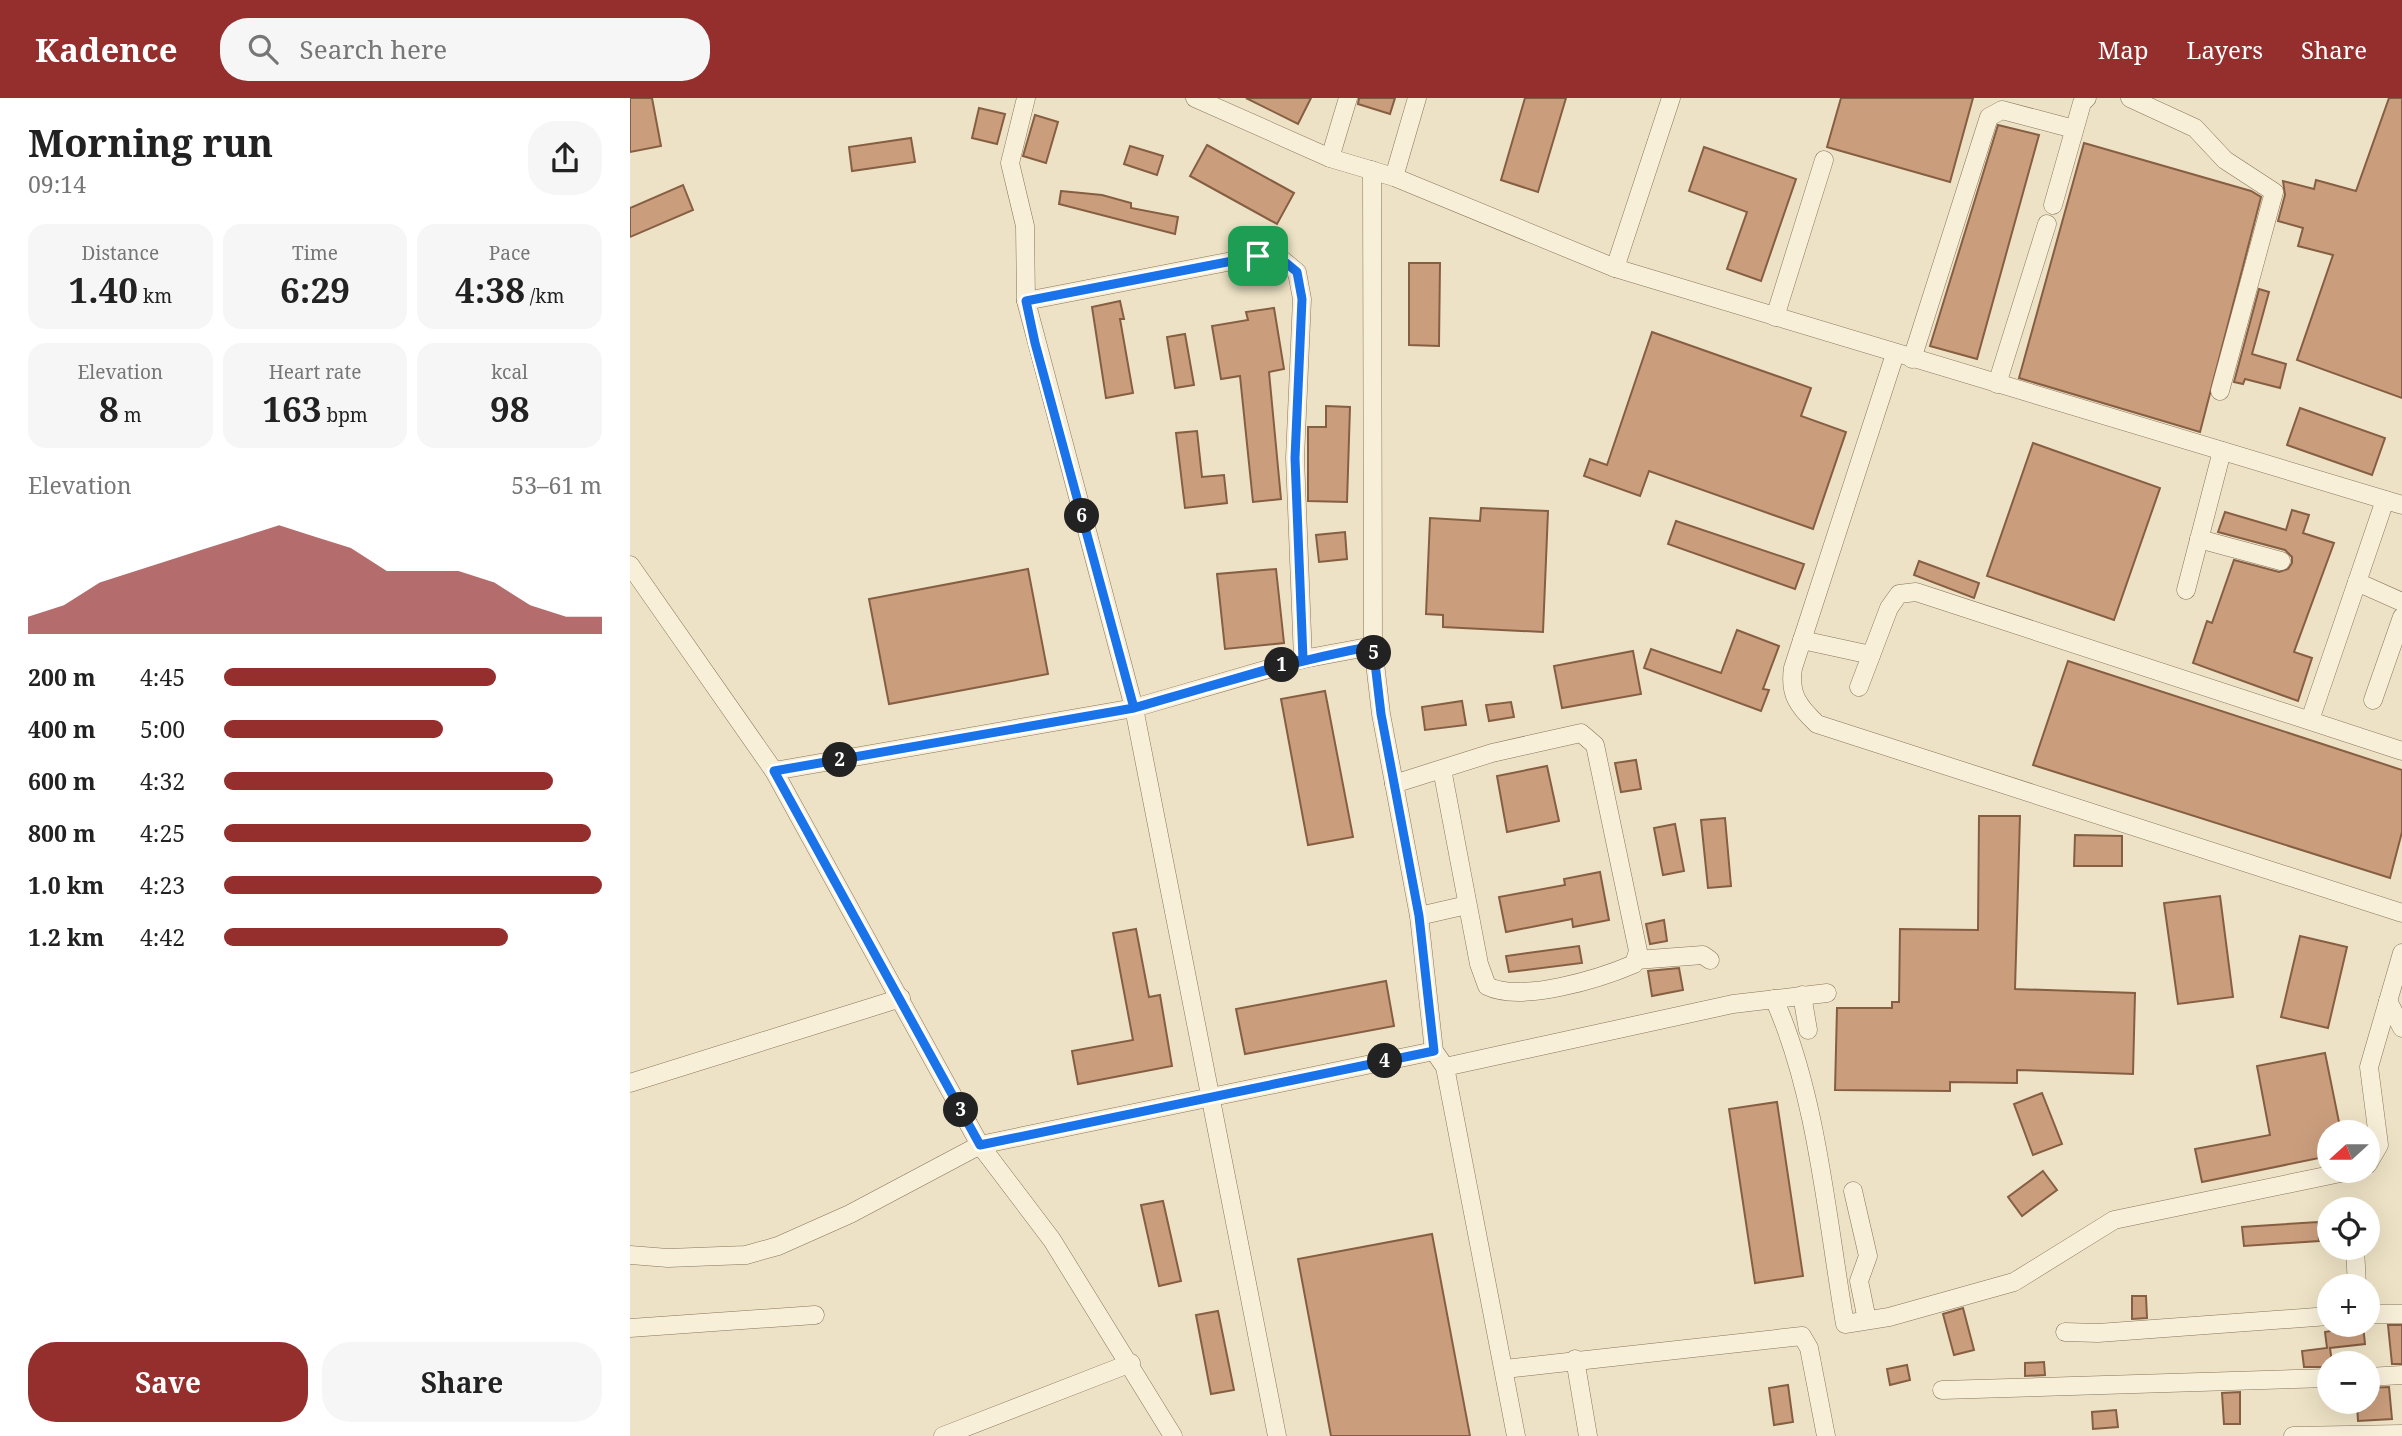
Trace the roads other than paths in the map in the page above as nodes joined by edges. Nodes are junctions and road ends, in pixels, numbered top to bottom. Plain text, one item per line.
1 (1026, 98) edge
2 (1195, 98) edge
3 (1348, 98) edge
4 (1417, 98) edge
5 (1671, 98) edge
6 (2087, 98) edge
7 (2130, 98) edge
8 (2005, 104) edge
9 (2074, 129) junction
10 (1330, 158) junction
11 (1824, 160) dead end
12 (1372, 170) junction
13 (1394, 177) junction
14 (2053, 205) dead end
15 (2047, 224) dead end
16 (1615, 268) junction
17 (1026, 301) junction
18 (1775, 317) junction
19 (1904, 357) junction
20 (1997, 384) junction
21 (2220, 391) dead end
22 (2222, 451) junction
23 (2393, 502) edge
24 (2199, 539) junction
25 (2281, 561) dead end
26 (630, 565) edge
27 (2357, 582) junction
28 (2186, 590) dead end
29 (2402, 602) edge
30 (2402, 617) edge
31 (1802, 640) junction
32 (1373, 646) junction
33 (1871, 655) junction
34 (1303, 659) junction
35 (1859, 687) dead end
36 (2373, 700) dead end
37 (1134, 708) junction
38 (2310, 720) junction
39 (2402, 751) edge
40 (1442, 769) junction
41 (774, 771) junction
42 (1394, 784) junction
43 (1467, 905) junction
44 (2402, 913) edge
45 (1419, 916) junction
46 (2402, 953) edge
47 (1636, 960) junction
48 (1710, 960) dead end
49 (1827, 993) dead end
50 (1802, 995) junction
51 (901, 998) junction
52 (1774, 999) junction
53 (2388, 1001) junction
54 (2402, 1028) edge
55 (1808, 1030) dead end
56 (1434, 1051) junction
57 (1445, 1067) junction
58 (630, 1083) edge
59 (1209, 1095) junction
60 (2376, 1120) edge
61 (980, 1145) junction
62 (2317, 1178) edge
63 (1853, 1191) dead end
64 (630, 1255) edge
65 (2380, 1314) edge
66 (2402, 1314) edge
67 (815, 1315) dead end
68 (2317, 1317) edge
69 (1867, 1321) junction
70 (630, 1328) edge
71 (2065, 1332) dead end
72 (1575, 1360) junction
73 (1130, 1363) junction
74 (1505, 1369) junction
75 (2402, 1376) edge
76 (2380, 1377) edge
77 (2317, 1378) edge
78 (1942, 1390) dead end
79 (2402, 1434) edge
80 (943, 1436) edge
81 (1173, 1436) edge
82 (1277, 1436) edge
83 (1516, 1436) edge
84 (1588, 1436) edge
85 (1826, 1436) edge
86 (2293, 1436) edge

1 - 17 street
2 - 10 street
3 - 10 street
4 - 13 street
5 - 16 street
6 - 9 street
7 - 21 street
8 - 9 street
8 - 19 street
9 - 14 street
10 - 12 street
11 - 18 street
12 - 13 street
12 - 32 street
13 - 16 street
15 - 20 street
16 - 18 street
17 - 34 street
17 - 37 street
18 - 19 street
19 - 20 street
19 - 31 street
20 - 22 street
22 - 23 street
22 - 24 street
23 - 27 street
24 - 25 street
24 - 28 street
26 - 41 street
27 - 29 street
27 - 38 street
30 - 36 street
31 - 33 street
31 - 44 street
32 - 34 street
32 - 42 street
33 - 35 street
33 - 38 street
34 - 37 street
37 - 41 street
37 - 59 street
38 - 39 street
40 - 42 street
40 - 43 street
40 - 47 street
41 - 51 street
42 - 45 street
43 - 45 street
43 - 47 street
45 - 56 street
46 - 53 street
47 - 48 street
49 - 50 street
50 - 52 street
50 - 55 street
51 - 58 street
51 - 61 street
52 - 57 street
52 - 69 street
53 - 54 street
53 - 60 street
56 - 57 street
56 - 59 street
57 - 74 street
59 - 61 street
59 - 82 street
61 - 64 street
61 - 73 street
62 - 69 street
63 - 69 street
65 - 66 street
67 - 70 street
68 - 71 street
72 - 74 street
72 - 84 street
72 - 85 street
73 - 80 street
73 - 81 street
74 - 83 street
75 - 76 street
77 - 78 street
79 - 86 street

